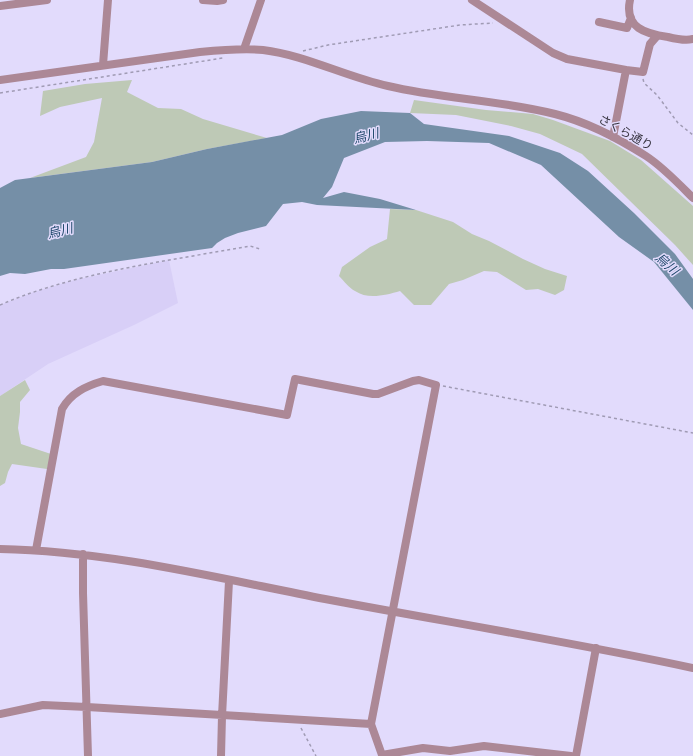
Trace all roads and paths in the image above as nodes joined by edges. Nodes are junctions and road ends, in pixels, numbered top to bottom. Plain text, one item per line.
1 (47, 0) edge
2 (108, 0) edge
3 (202, 0) edge
4 (223, 0) edge
5 (261, 0) edge
6 (472, 0) edge
7 (630, 0) edge
8 (0, 6) edge
9 (631, 18) junction
10 (502, 20) junction
11 (599, 22) dead end
12 (657, 36) junction
13 (693, 39) edge
14 (244, 49) junction
15 (300, 51) dead end
16 (228, 58) dead end
17 (103, 65) junction
18 (626, 70) junction
19 (643, 72) junction
20 (0, 80) edge
21 (0, 93) edge
22 (693, 135) edge
23 (613, 137) junction
24 (693, 198) edge
25 (260, 249) dead end
26 (0, 305) edge
27 (436, 385) junction
28 (693, 433) edge
29 (0, 549) edge
30 (36, 550) junction
31 (83, 554) junction
32 (229, 581) junction
33 (393, 612) junction
34 (596, 648) junction
35 (693, 668) edge
36 (87, 706) junction
37 (0, 714) edge
38 (222, 716) junction
39 (298, 720) junction
40 (371, 724) junction
41 (88, 756) edge
42 (221, 756) edge
43 (316, 756) edge
44 (382, 756) edge
45 (571, 756) edge
46 (576, 756) edge

1 - 8 street
2 - 17 street
3 - 4 street
5 - 14 street
6 - 10 street
7 - 9 street
9 - 11 street
9 - 12 street
10 - 15 path
10 - 18 street
12 - 13 street
12 - 19 street
14 - 17 street, さくら通り
14 - 23 street, さくら通り
16 - 21 path
17 - 20 street, さくら通り
18 - 19 street
18 - 23 street
19 - 22 path
23 - 24 street, さくら通り
25 - 26 path
27 - 28 path
27 - 30 street
27 - 33 street
29 - 30 street
30 - 31 street
31 - 32 street
31 - 36 street
32 - 33 street
32 - 38 street
33 - 34 street
33 - 40 street
34 - 35 street
34 - 46 street
36 - 37 street
36 - 38 street
36 - 41 street
38 - 39 street
38 - 42 street
39 - 40 street
39 - 43 path
40 - 44 street
44 - 45 street

